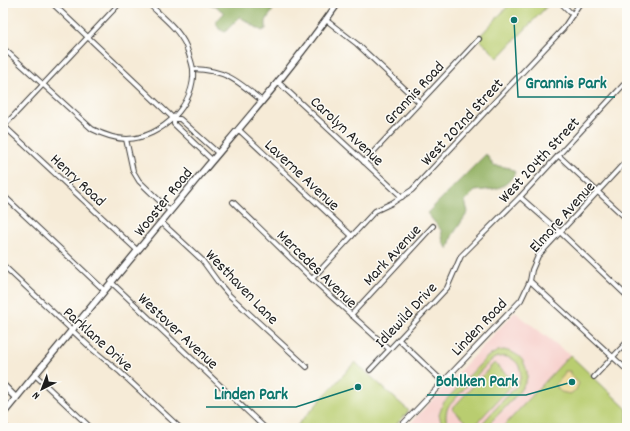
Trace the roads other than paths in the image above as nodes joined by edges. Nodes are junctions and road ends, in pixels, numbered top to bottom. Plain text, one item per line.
1 (52, 3) edge
2 (120, 3) edge
3 (148, 3) edge
4 (338, 3) edge
5 (561, 3) edge
6 (580, 3) edge
7 (573, 15) junction
8 (326, 20) junction
9 (88, 36) junction
10 (479, 39) dead end
11 (3, 48) edge
12 (193, 69) junction
13 (627, 81) edge
14 (278, 82) junction
15 (42, 85) junction
16 (262, 101) junction
17 (419, 102) junction
18 (174, 119) junction
19 (3, 126) edge
20 (238, 129) junction
21 (126, 139) junction
22 (218, 153) junction
23 (558, 155) junction
24 (212, 160) junction
25 (627, 160) edge
26 (364, 162) junction
27 (598, 192) junction
28 (3, 195) edge
29 (402, 196) junction
30 (520, 197) junction
31 (233, 202) dead end
32 (170, 212) junction
33 (627, 219) edge
34 (162, 222) junction
35 (433, 226) dead end
36 (560, 232) junction
37 (352, 236) junction
38 (138, 251) junction
39 (466, 252) joint
40 (3, 265) edge
41 (312, 279) junction
42 (530, 281) junction
43 (111, 282) junction
44 (104, 290) junction
45 (524, 293) joint
46 (627, 296) edge
47 (350, 315) junction
48 (72, 331) junction
49 (399, 340) junction
50 (627, 342) edge
51 (389, 349) junction
52 (613, 356) junction
53 (307, 367) dead end
54 (370, 370) dead end
55 (627, 370) edge
56 (35, 375) junction
57 (594, 377) dead end
58 (442, 382) junction
59 (3, 385) edge
60 (16, 398) junction
61 (3, 414) edge
62 (3, 425) edge
63 (6, 428) edge
64 (91, 428) edge
65 (180, 428) edge
66 (266, 428) edge
67 (399, 428) edge

1 - 9 street
2 - 9 street
3 - 12 street
4 - 8 main road, Wooster Road
5 - 7 street
6 - 7 street, West 202nd Street
7 - 29 street, West 202nd Street
8 - 14 main road, Wooster Road
8 - 17 street
9 - 15 street
9 - 18 street
10 - 17 street, Grannis Road
11 - 15 street
12 - 16 street
12 - 18 street
13 - 23 street, West 204th Street
14 - 16 main road, Wooster Road
14 - 26 street, Carolyn Avenue
15 - 19 street
15 - 21 street
16 - 20 main road, Wooster Road
17 - 26 street, Grannis Road
18 - 21 street
18 - 22 street
18 - 24 street
19 - 38 street, Henry Road
20 - 22 main road, Wooster Road
20 - 37 street, Laverne Avenue
21 - 32 street
22 - 24 main road, Wooster Road
23 - 27 street
23 - 30 street, West 204th Street
24 - 32 main road, Wooster Road
25 - 27 street, Elmore Avenue
26 - 29 street, Carolyn Avenue
27 - 33 street
27 - 36 street, Elmore Avenue
28 - 44 street
29 - 37 street, West 202nd Street
30 - 36 street
30 - 39 street, West 204th Street
31 - 41 street, Mercedes Avenue
32 - 34 main road, Wooster Road
34 - 38 main road, Wooster Road
34 - 53 street, Westhaven Lane
35 - 47 street, Mark Avenue
36 - 42 street, Elmore Avenue
36 - 46 street
37 - 41 street, West 202nd Street
38 - 43 main road, Wooster Road
39 - 49 street, Idlewild Drive
40 - 48 street, Parklane Drive
41 - 47 street, Mercedes Avenue
42 - 45 street, Elmore Avenue
42 - 52 street
43 - 44 main road, Wooster Road
43 - 66 street, Westover Avenue
44 - 48 main road, Wooster Road
45 - 58 street, Linden Road
47 - 51 street, Mercedes Avenue
48 - 56 main road, Wooster Road
48 - 65 street, Parklane Drive
49 - 51 street, Idlewild Drive
49 - 58 street
50 - 52 street
51 - 54 street, Idlewild Drive
52 - 55 street
52 - 57 street
56 - 60 main road, Wooster Road
56 - 64 street
58 - 67 street, Linden Road
59 - 60 main road
60 - 61 main road, Wooster Road
62 - 63 street

